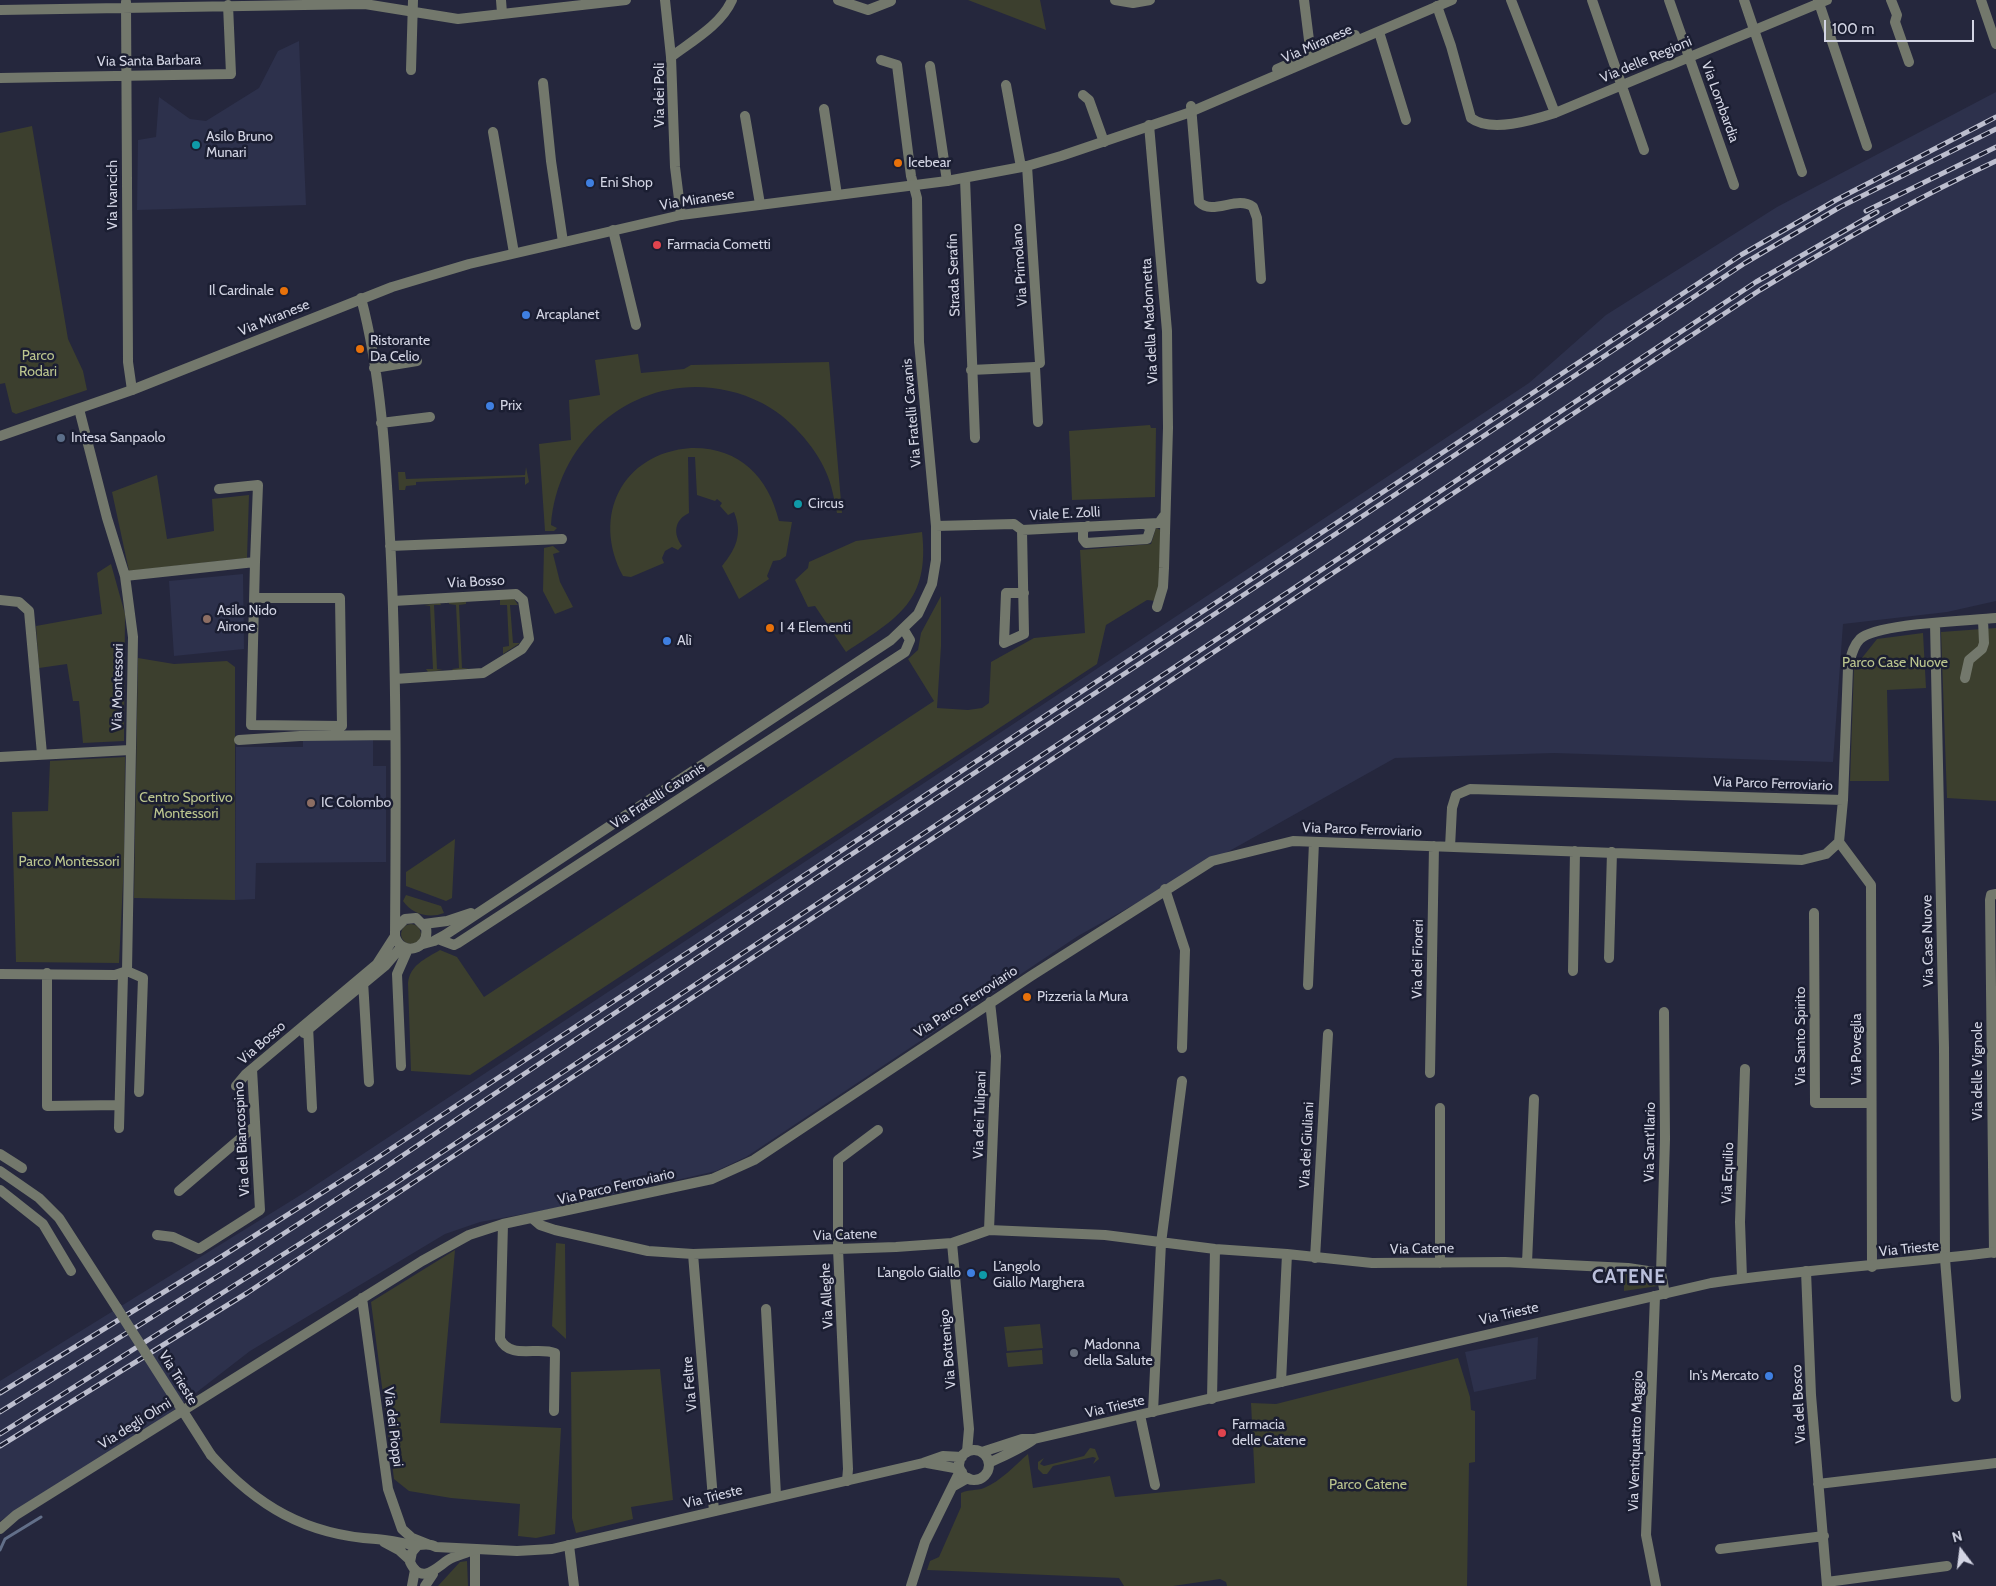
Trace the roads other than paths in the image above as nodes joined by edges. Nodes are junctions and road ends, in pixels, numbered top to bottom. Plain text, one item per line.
1 (413, 0) edge
2 (501, 0) edge
3 (626, 0) edge
4 (665, 0) edge
5 (732, 0) edge
6 (838, 0) edge
7 (1115, 0) edge
8 (1150, 0) edge
9 (1304, 0) edge
10 (1511, 0) edge
11 (1592, 0) edge
12 (1669, 0) edge
13 (1744, 0) edge
14 (1891, 0) edge
15 (1981, 0) edge
16 (892, 1) dead end
17 (1821, 1) edge
18 (581, 2) edge
19 (1440, 2) edge
20 (126, 4) edge
21 (228, 5) junction
22 (0, 10) edge
23 (412, 11) junction
24 (502, 13) junction
25 (1377, 27) junction
26 (1754, 30) junction
27 (1333, 44) junction
28 (1996, 44) edge
29 (1346, 46) junction
30 (1310, 50) junction
31 (671, 57) junction
32 (1689, 57) junction
33 (880, 60) dead end
34 (1908, 62) dead end
35 (930, 66) dead end
36 (411, 70) dead end
37 (1282, 74) junction
38 (127, 75) junction
39 (0, 78) edge
40 (543, 83) dead end
41 (1006, 85) dead end
42 (1621, 85) junction
43 (1083, 95) dead end
44 (1191, 108) junction
45 (824, 109) dead end
46 (1555, 112) junction
47 (745, 116) dead end
48 (1406, 120) dead end
49 (1149, 125) junction
50 (493, 132) dead end
51 (1104, 142) junction
52 (1867, 146) dead end
53 (1644, 150) dead end
54 (1024, 166) junction
55 (1802, 172) dead end
56 (965, 178) junction
57 (947, 181) junction
58 (914, 185) junction
59 (1734, 185) dead end
60 (837, 195) junction
61 (760, 204) junction
62 (681, 215) junction
63 (613, 230) junction
64 (563, 242) junction
65 (514, 253) junction
66 (1261, 279) dead end
67 (361, 298) junction
68 (636, 324) dead end
69 (417, 361) dead end
70 (1040, 363) dead end
71 (374, 368) junction
72 (971, 370) junction
73 (132, 390) junction
74 (79, 409) junction
75 (430, 417) dead end
76 (1038, 422) dead end
77 (381, 423) junction
78 (0, 436) edge
79 (975, 438) dead end
80 (219, 489) dead end
81 (1164, 516) junction
82 (1144, 524) junction
83 (936, 526) junction
84 (1088, 526) junction
85 (1022, 530) junction
86 (562, 539) dead end
87 (390, 546) junction
88 (255, 562) junction
89 (125, 576) junction
90 (1024, 593) junction
91 (255, 598) junction
92 (0, 600) edge
93 (393, 601) junction
94 (1157, 606) dead end
95 (1996, 618) edge
96 (1983, 620) junction
97 (1936, 623) junction
98 (904, 630) junction
99 (891, 640) junction
100 (890, 661) junction
101 (1965, 678) dead end
102 (395, 679) junction
103 (396, 736) junction
104 (239, 740) dead end
105 (130, 750) junction
106 (42, 754) junction
107 (0, 757) edge
108 (1843, 800) junction
109 (1314, 842) junction
110 (1839, 842) junction
111 (1434, 846) junction
112 (1450, 847) junction
113 (1575, 851) junction
114 (1612, 852) junction
115 (1165, 889) junction
116 (395, 894) junction
117 (1996, 894) edge
118 (484, 908) junction
119 (1814, 913) dead end
120 (409, 918) junction
121 (424, 924) junction
122 (396, 932) junction
123 (438, 939) junction
124 (423, 944) junction
125 (405, 948) junction
126 (1609, 958) dead end
127 (1572, 971) dead end
128 (47, 973) junction
129 (125, 973) junction
130 (0, 974) edge
131 (363, 980) junction
132 (1308, 985) dead end
133 (990, 1002) junction
134 (1664, 1012) dead end
135 (308, 1026) junction
136 (1328, 1034) dead end
137 (1182, 1048) dead end
138 (401, 1066) dead end
139 (1745, 1069) dead end
140 (252, 1072) joint
141 (1430, 1073) dead end
142 (1182, 1081) dead end
143 (369, 1082) dead end
144 (140, 1092) dead end
145 (1534, 1099) dead end
146 (1871, 1103) junction
147 (119, 1107) junction
148 (312, 1108) dead end
149 (1440, 1108) dead end
150 (255, 1126) junction
151 (118, 1128) dead end
152 (878, 1130) dead end
153 (1994, 1136) edge
154 (0, 1154) edge
155 (22, 1168) dead end
156 (0, 1172) edge
157 (0, 1190) edge
158 (179, 1190) dead end
159 (533, 1219) junction
160 (503, 1224) junction
161 (989, 1230) junction
162 (157, 1235) dead end
163 (952, 1243) junction
164 (1161, 1243) junction
165 (838, 1249) junction
166 (1214, 1249) junction
167 (1995, 1252) edge
168 (693, 1254) junction
169 (1287, 1254) junction
170 (1315, 1258) junction
171 (1945, 1259) junction
172 (1440, 1262) junction
173 (1527, 1263) junction
174 (1872, 1267) junction
175 (71, 1271) dead end
176 (1806, 1271) junction
177 (1661, 1273) junction
178 (1742, 1278) junction
179 (1660, 1295) junction
180 (362, 1298) junction
181 (766, 1309) dead end
182 (1280, 1382) junction
183 (1956, 1397) dead end
184 (1212, 1399) junction
185 (554, 1411) dead end
186 (1153, 1412) junction
187 (1140, 1415) junction
188 (1034, 1439) junction
189 (982, 1452) junction
190 (965, 1454) junction
191 (924, 1463) junction
192 (989, 1463) junction
193 (1996, 1463) edge
194 (963, 1473) junction
195 (847, 1481) junction
196 (1818, 1484) junction
197 (1155, 1485) dead end
198 (776, 1495) junction
199 (714, 1511) junction
200 (0, 1529) edge
201 (1824, 1536) junction
202 (388, 1541) junction
203 (427, 1545) junction
204 (569, 1545) junction
205 (474, 1549) junction
206 (1720, 1549) dead end
207 (410, 1560) junction
208 (441, 1565) junction
209 (1947, 1566) dead end
210 (414, 1570) junction
211 (433, 1574) junction
212 (1827, 1584) edge
213 (412, 1586) edge
214 (425, 1586) edge
215 (475, 1586) edge
216 (574, 1586) edge
217 (911, 1586) edge
218 (1656, 1586) edge

1 - 23 street
2 - 24 street
3 - 18 street
4 - 31 street
5 - 31 street, Via dei Poli
6 - 16 street
7 - 8 street
9 - 30 street
10 - 46 street
11 - 42 street
12 - 32 street, Via Lombardia
13 - 26 street
14 - 34 street
15 - 28 street
17 - 26 street, Via delle Regioni
17 - 52 street
18 - 24 street
19 - 25 street
19 - 25 street, Via Miranese
19 - 46 street, Via delle Regioni
20 - 21 street
20 - 22 street
20 - 38 street, Via Ivancich
21 - 23 street
21 - 38 street, Via Santa Barbara
23 - 24 street
23 - 36 street
25 - 27 street
25 - 29 street, Via Miranese
25 - 48 street
26 - 32 street, Via delle Regioni
26 - 55 street
27 - 29 street
27 - 30 street
29 - 37 street, Via Miranese
30 - 37 street
30 - 44 street, Via Miranese
31 - 62 street, Via dei Poli
32 - 42 street, Via delle Regioni
32 - 59 street, Via Lombardia
33 - 58 street, Via Fratelli Cavanis
35 - 57 street
37 - 44 street, Via Miranese
38 - 39 street, Via Santa Barbara
38 - 73 street, Via Ivancich
40 - 64 street
41 - 54 street
42 - 46 street, Via delle Regioni
42 - 53 street
43 - 51 street
44 - 49 street, Via Miranese
44 - 66 street
45 - 60 street
47 - 61 street
49 - 51 street, Via Miranese
49 - 81 street, Via della Madonnetta
50 - 65 street
51 - 54 street, Via Miranese
54 - 56 street, Via Miranese
54 - 70 street, Via Primolano
56 - 57 street, Via Miranese
56 - 72 street, Strada Serafin
57 - 58 street, Via Miranese
58 - 60 street, Via Miranese
58 - 83 street, Via Fratelli Cavanis
60 - 61 street, Via Miranese
61 - 62 street, Via Miranese
62 - 63 street, Via Miranese
63 - 64 street, Via Miranese
63 - 68 street
64 - 65 street, Via Miranese
65 - 67 street, Via Miranese
67 - 71 street
67 - 73 street, Via Miranese
69 - 71 street
71 - 77 street
72 - 76 street
72 - 79 street, Strada Serafin
73 - 74 street, Via Miranese
74 - 78 street, Via Miranese
74 - 89 street, Via Montessori
75 - 77 street
77 - 87 street
80 - 88 street
81 - 82 street, Viale E. Zolli
81 - 94 street, Via della Madonnetta
82 - 84 street, Viale E. Zolli
82 - 84 street
83 - 85 street, Viale E. Zolli
83 - 98 street, Via Fratelli Cavanis
84 - 85 street, Viale E. Zolli
85 - 90 street
86 - 87 street
87 - 93 street
88 - 89 street
88 - 91 street
89 - 105 street, Via Montessori
90 - 90 street
91 - 91 street
92 - 106 street
93 - 102 street
93 - 102 street, Via Bosso
95 - 96 street, Via Parco Ferroviario
96 - 97 street, Via Parco Ferroviario
96 - 101 street
97 - 108 street, Via Parco Ferroviario
97 - 171 street, Via Case Nuove
98 - 99 street, Via Fratelli Cavanis
98 - 100 street, Via Fratelli Cavanis
99 - 100 street
99 - 118 street, Via Fratelli Cavanis
100 - 123 street, Via Fratelli Cavanis
102 - 103 street
103 - 104 street
103 - 116 street
105 - 106 street
105 - 129 street, Via Montessori
106 - 107 street
108 - 110 street, Via Parco Ferroviario
108 - 112 street, Via Parco Ferroviario
109 - 111 street, Via Parco Ferroviario
109 - 115 street, Via Parco Ferroviario
109 - 132 street
110 - 114 street, Via Parco Ferroviario
110 - 146 street, Via Poveglia
111 - 112 street, Via Parco Ferroviario
111 - 141 street, Via dei Fioreri
112 - 113 street, Via Parco Ferroviario
113 - 114 street, Via Parco Ferroviario
113 - 127 street
114 - 126 street
115 - 133 street, Via Parco Ferroviario
115 - 137 street
116 - 120 street
116 - 122 street
117 - 153 street, Via delle Vignole
118 - 121 street, Via Fratelli Cavanis
118 - 123 street, Via Fratelli Cavanis
119 - 146 street, Via Santo Spirito
120 - 121 street
120 - 122 street, Via Bosso
121 - 124 street
122 - 125 street
122 - 131 street, Via Bosso
123 - 124 street, Via Fratelli Cavanis
124 - 125 street
125 - 131 street, Via Bosso
125 - 138 street
128 - 129 street
128 - 130 street
128 - 147 street
129 - 144 street
129 - 147 street, Via Montessori
131 - 135 street, Via Bosso
131 - 143 street
133 - 159 street, Via Parco Ferroviario
133 - 161 street, Via dei Tulipani
134 - 177 street, Via Sant'Ilario
135 - 140 street, Via Bosso
135 - 148 street, Via Bosso
136 - 170 street, Via dei Giuliani
139 - 178 street, Via Equilio
140 - 150 street, Via del Biancospino
142 - 164 street
145 - 173 street
146 - 174 street, Via Poveglia
147 - 151 street, Via Montessori
149 - 172 street
150 - 158 street
150 - 162 street, Via del Biancospino
152 - 165 street, Via Alleghe
153 - 167 street, Via delle Vignole
154 - 155 street
156 - 202 street, Via Trieste, bridge
157 - 175 street
159 - 160 street, Via Parco Ferroviario
159 - 168 street, Via Catene
160 - 180 street, Via Parco Ferroviario
160 - 185 street
161 - 163 street, Via Catene
161 - 164 street, Via Catene
163 - 165 street, Via Catene
163 - 190 street, Via Bottenigo
164 - 166 street, Via Catene
164 - 186 street
165 - 168 street, Via Catene
165 - 195 street, Via Alleghe
166 - 169 street, Via Catene
166 - 184 street
167 - 171 street, Via Trieste
168 - 199 street, Via Feltre
169 - 170 street, Via Catene
169 - 182 street
170 - 172 street, Via Catene
171 - 174 street, Via Trieste
171 - 183 street, Via Case Nuove
172 - 173 street, Via Catene
173 - 177 street, Via Catene
174 - 176 street, Via Trieste
176 - 178 street, Via Trieste
176 - 196 street, Via del Bosco
177 - 179 street
178 - 179 street, Via Trieste
179 - 182 street, Via Trieste
179 - 218 street, Via Ventiquattro Maggio
180 - 200 street, Via degli Olmi
180 - 203 street, Via dei Pioppi
181 - 198 street
182 - 184 street, Via Trieste
184 - 186 street, Via Trieste
186 - 187 street, Via Trieste
187 - 188 street, Via Trieste
187 - 197 street
188 - 189 street, Via Trieste
188 - 192 street, Via Trieste
189 - 190 street
189 - 192 street
190 - 191 street, Via Trieste
190 - 194 street
191 - 194 street, Via Trieste
191 - 195 street, Via Trieste
192 - 194 street
193 - 196 street
194 - 217 street
195 - 198 street, Via Trieste
196 - 201 street, Via del Bosco
198 - 199 street, Via Trieste
199 - 204 street, Via Trieste
201 - 206 street
201 - 212 street, Via del Bosco
202 - 203 street, Via Trieste
202 - 207 street, Via Trieste
203 - 205 street, Via Trieste
203 - 207 street
203 - 208 street
204 - 205 street, Via Trieste
204 - 216 street
205 - 208 street, Via Trieste
205 - 215 street
207 - 210 street
208 - 211 street, Via Trieste
209 - 212 street
210 - 211 street
210 - 213 street
211 - 214 street

